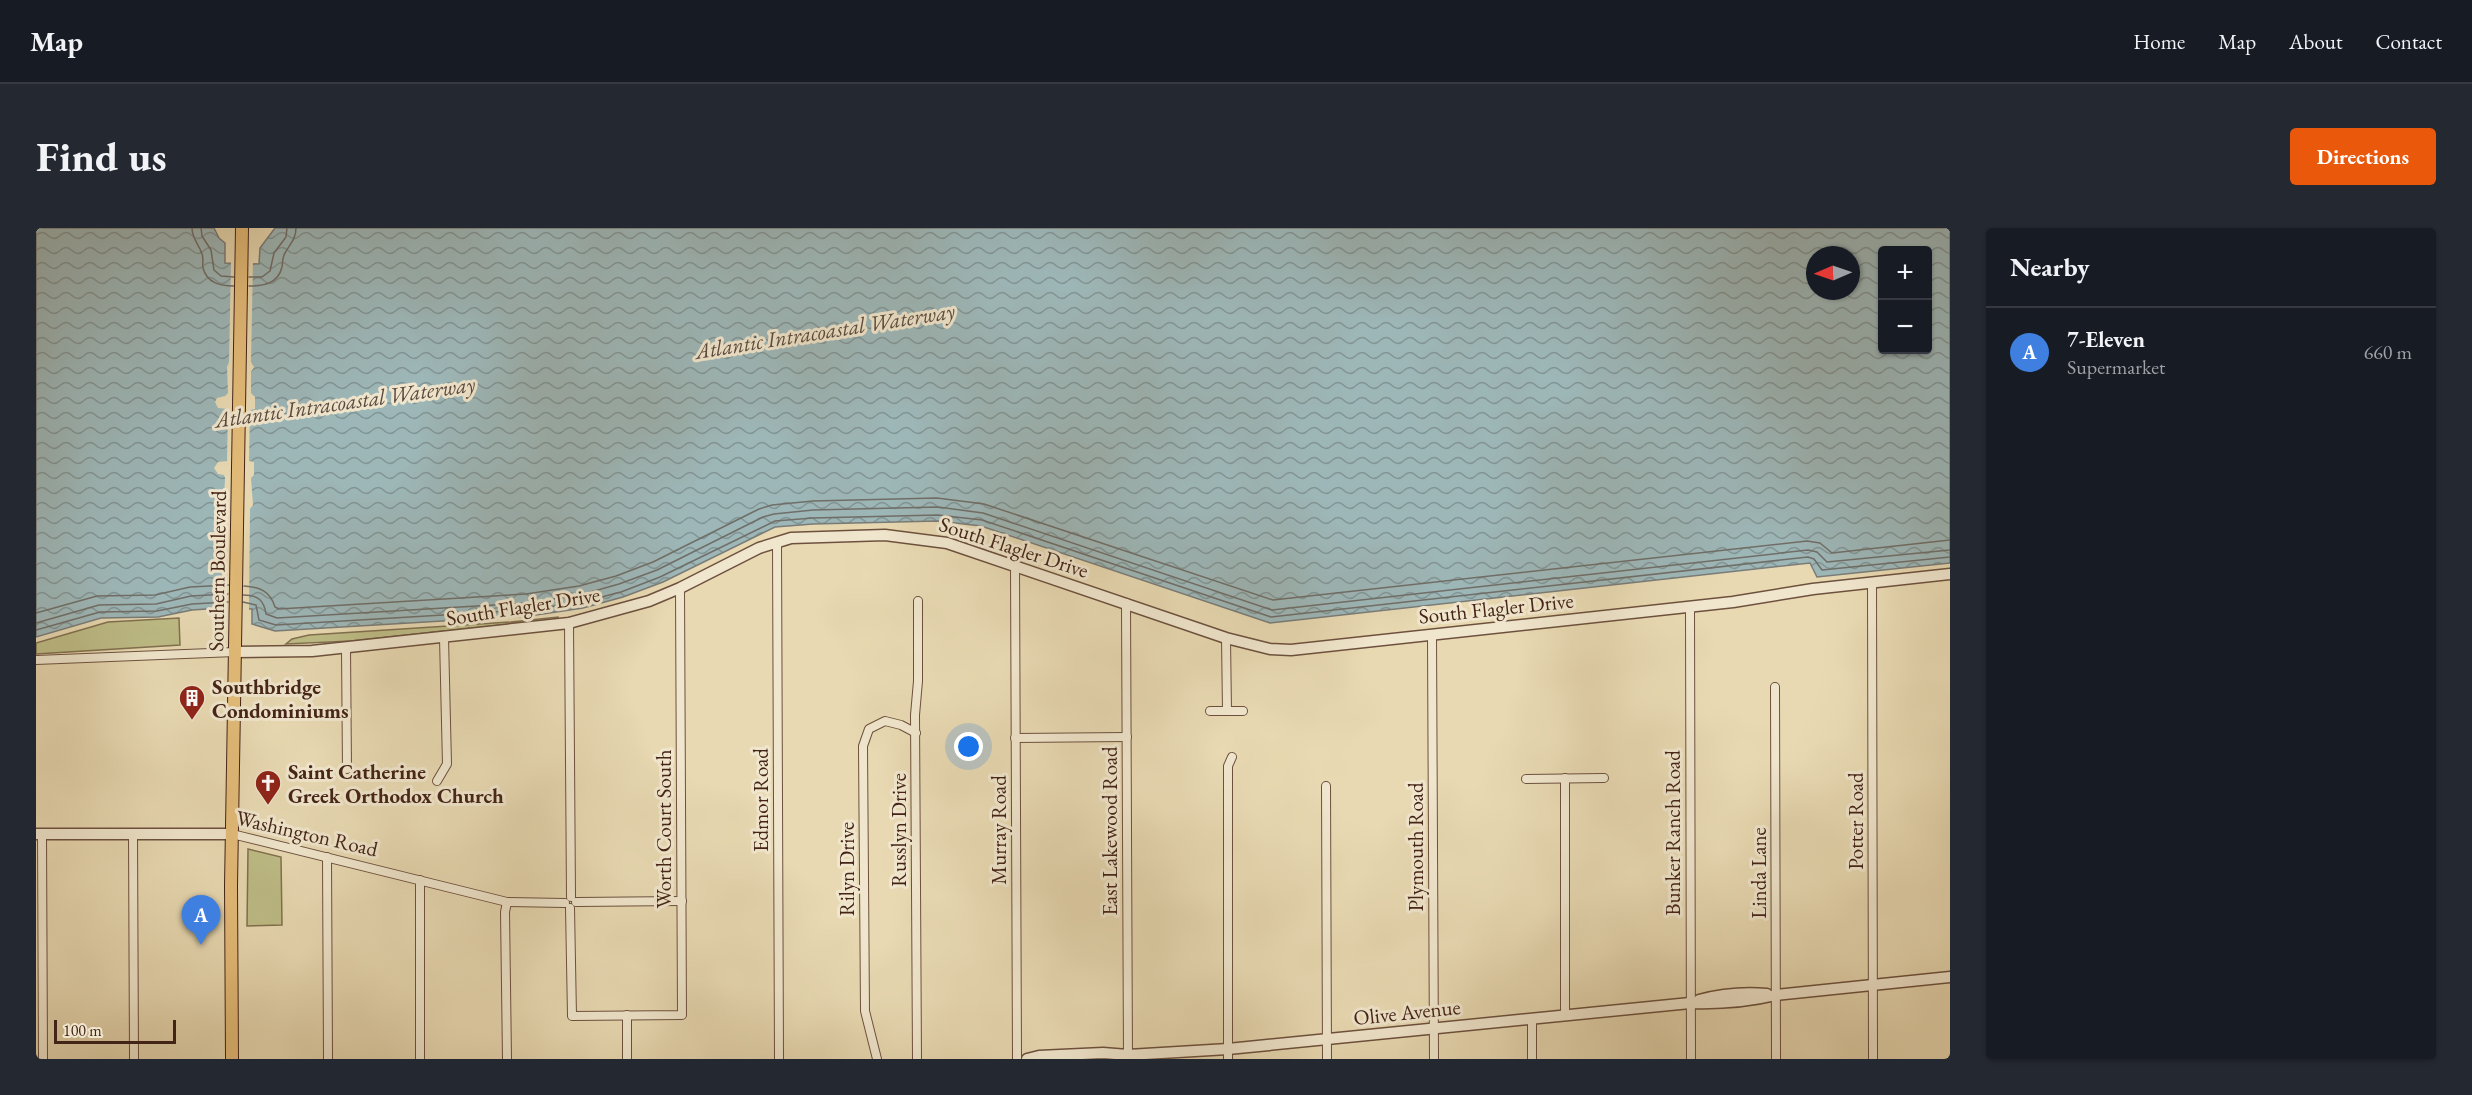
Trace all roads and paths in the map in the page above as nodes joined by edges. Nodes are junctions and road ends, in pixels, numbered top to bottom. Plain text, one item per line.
1 (242, 228) edge
2 (777, 542) junction
3 (1014, 565) junction
4 (1950, 574) edge
5 (1872, 582) junction
6 (680, 588) junction
7 (918, 601) dead end
8 (1126, 603) junction
9 (1690, 606) junction
10 (569, 623) junction
11 (1432, 634) junction
12 (444, 638) junction
13 (1226, 638) junction
14 (346, 648) junction
15 (235, 652) junction
16 (36, 660) edge
17 (1775, 687) dead end
18 (1210, 711) dead end
19 (1227, 711) junction
20 (1243, 711) dead end
21 (915, 733) junction
22 (1127, 737) junction
23 (1016, 738) junction
24 (1232, 757) dead end
25 (347, 769) dead end
26 (1526, 778) dead end
27 (1565, 778) junction
28 (1604, 778) dead end
29 (437, 781) dead end
30 (1326, 786) dead end
31 (133, 833) junction
32 (39, 834) edge
33 (232, 834) junction
34 (327, 857) junction
35 (420, 879) junction
36 (682, 901) junction
37 (507, 902) junction
38 (571, 903) junction
39 (1950, 977) edge
40 (1873, 985) junction
41 (1776, 994) junction
42 (1690, 1003) junction
43 (627, 1015) junction
44 (1565, 1016) junction
45 (1532, 1019) junction
46 (1434, 1029) junction
47 (1327, 1040) junction
48 (1228, 1054) edge
49 (1128, 1057) edge
50 (43, 1059) edge
51 (134, 1059) edge
52 (232, 1059) edge
53 (328, 1059) edge
54 (420, 1059) edge
55 (507, 1059) edge
56 (627, 1059) edge
57 (779, 1059) edge
58 (877, 1059) edge
59 (917, 1059) edge
60 (1017, 1059) edge
61 (1027, 1059) edge
62 (1114, 1059) edge
63 (1327, 1059) edge
64 (1434, 1059) edge
65 (1532, 1059) edge
66 (1690, 1059) edge
67 (1776, 1059) edge
68 (1873, 1059) edge

1 - 15 main road, Southern Boulevard
2 - 3 street, South Flagler Drive
2 - 6 street, South Flagler Drive
2 - 57 street, Edmor Road
3 - 8 street, South Flagler Drive
3 - 23 street, Murray Road
4 - 5 street, South Flagler Drive
5 - 9 street, South Flagler Drive
5 - 40 street, Potter Road
6 - 10 street, South Flagler Drive
6 - 36 street, Worth Court South
7 - 21 street, Russlyn Drive
8 - 13 street, South Flagler Drive
8 - 22 street, East Lakewood Road
9 - 11 street, South Flagler Drive
9 - 42 street, Bunker Ranch Road
10 - 12 street, South Flagler Drive
10 - 38 street
11 - 13 street, South Flagler Drive
11 - 46 street, Plymouth Road
12 - 14 street, South Flagler Drive
12 - 29 street
13 - 19 street
14 - 15 street, South Flagler Drive
14 - 25 street
15 - 16 street, South Flagler Drive
15 - 33 main road, Southern Boulevard
17 - 41 street, Linda Lane
18 - 19 street
19 - 20 street
21 - 58 street, Rilyn Drive
21 - 59 street, Russlyn Drive
22 - 23 street
22 - 49 street, East Lakewood Road
23 - 60 street, Murray Road
24 - 48 street
26 - 27 street
27 - 28 street
27 - 44 street
30 - 47 street
31 - 32 street, Washington Road
31 - 33 street, Washington Road
31 - 51 street
32 - 50 street
33 - 34 street, Washington Road
33 - 52 main road, Southern Boulevard
34 - 35 street, Washington Road
34 - 53 street
35 - 37 street, Washington Road
35 - 54 street
36 - 38 street, Washington Road
36 - 43 street, Worth Court South
37 - 38 street, Washington Road
37 - 55 street
38 - 43 street
39 - 40 street, Olive Avenue
40 - 41 street, Olive Avenue
40 - 68 street, Potter Road
41 - 42 street, Olive Avenue
41 - 67 street, Linda Lane
42 - 44 street, Olive Avenue
42 - 66 street, Bunker Ranch Road
43 - 56 street
44 - 45 street, Olive Avenue
45 - 46 street, Olive Avenue
45 - 65 street
46 - 47 street, Olive Avenue
46 - 64 street, Plymouth Road
47 - 48 street, Olive Avenue
47 - 63 street
48 - 49 street, Olive Avenue
49 - 61 street, Olive Avenue
49 - 62 street, Olive Avenue

